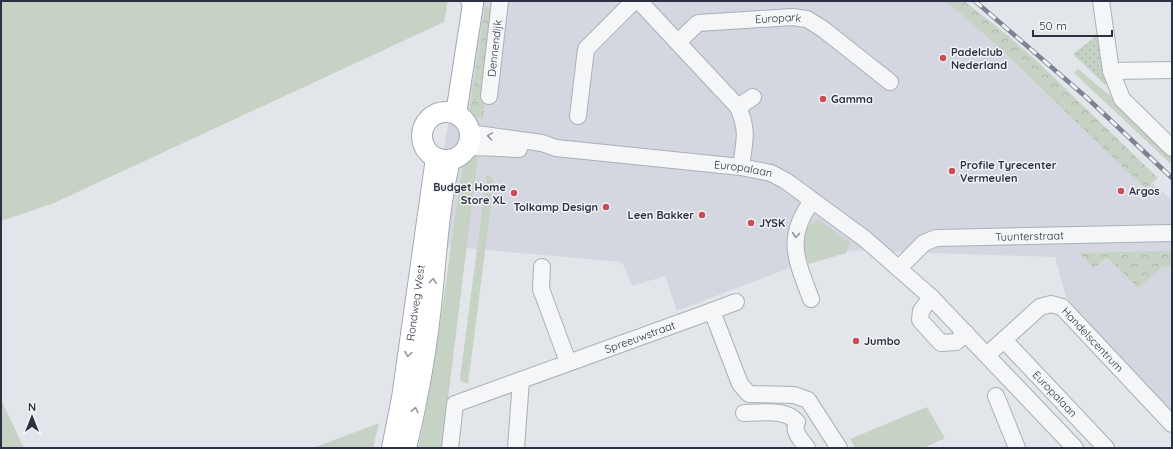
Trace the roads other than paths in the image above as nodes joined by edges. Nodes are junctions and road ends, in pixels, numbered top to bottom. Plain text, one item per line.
1 (465, 1) edge
2 (471, 1) edge
3 (500, 1) edge
4 (634, 1) edge
5 (639, 1) edge
6 (1101, 1) edge
7 (678, 42) junction
8 (1172, 70) edge
9 (1111, 71) junction
10 (890, 82) dead end
11 (489, 96) dead end
12 (753, 97) dead end
13 (738, 107) junction
14 (449, 113) junction
15 (578, 116) dead end
16 (468, 141) junction
17 (1172, 148) edge
18 (443, 159) junction
19 (741, 167) junction
20 (812, 201) junction
21 (1172, 233) edge
22 (542, 267) dead end
23 (899, 268) junction
24 (931, 297) junction
25 (811, 299) dead end
26 (736, 302) dead end
27 (712, 311) junction
28 (966, 334) junction
29 (1004, 340) junction
30 (987, 354) junction
31 (568, 362) junction
32 (521, 380) junction
33 (785, 396) junction
34 (996, 396) dead end
35 (744, 413) dead end
36 (816, 413) junction
37 (791, 418) junction
38 (1172, 424) edge
39 (1071, 447) edge
40 (392, 448) edge
41 (406, 448) edge
42 (450, 448) edge
43 (516, 448) edge
44 (807, 448) edge
45 (839, 448) edge
46 (1017, 448) edge
47 (1106, 448) edge

1 - 14 main road
2 - 14 main road
3 - 11 street, Dennendijk
4 - 15 street
5 - 7 street
6 - 9 street
7 - 10 street, Europark
7 - 13 street
8 - 9 street
9 - 17 street
12 - 13 street
13 - 19 street
14 - 16 main road
14 - 18 main road
16 - 18 main road
16 - 19 street, Europalaan
18 -> 40 main road, Rondweg West
41 -> 18 main road, Rondweg West
19 - 20 street, Europalaan
20 - 23 street, Europalaan
20 -> 25 street
21 - 23 street, Tuunterstraat
22 - 31 street
23 - 24 street, Europalaan
24 - 28 street, Europalaan
24 - 28 street
26 - 27 street, Spreeuwstraat
27 - 31 street, Spreeuwstraat
27 - 33 street
28 - 30 street, Europalaan
29 - 30 street, Handelscentrum
29 - 38 street, Handelscentrum
29 - 47 street, Europalaan
30 - 39 street, Europalaan
31 - 32 street, Spreeuwstraat
32 - 42 street, Spreeuwstraat
32 - 43 street
33 - 36 street
33 - 37 street
34 - 46 street
35 - 37 street
36 - 37 street
36 - 45 street
37 - 44 street

